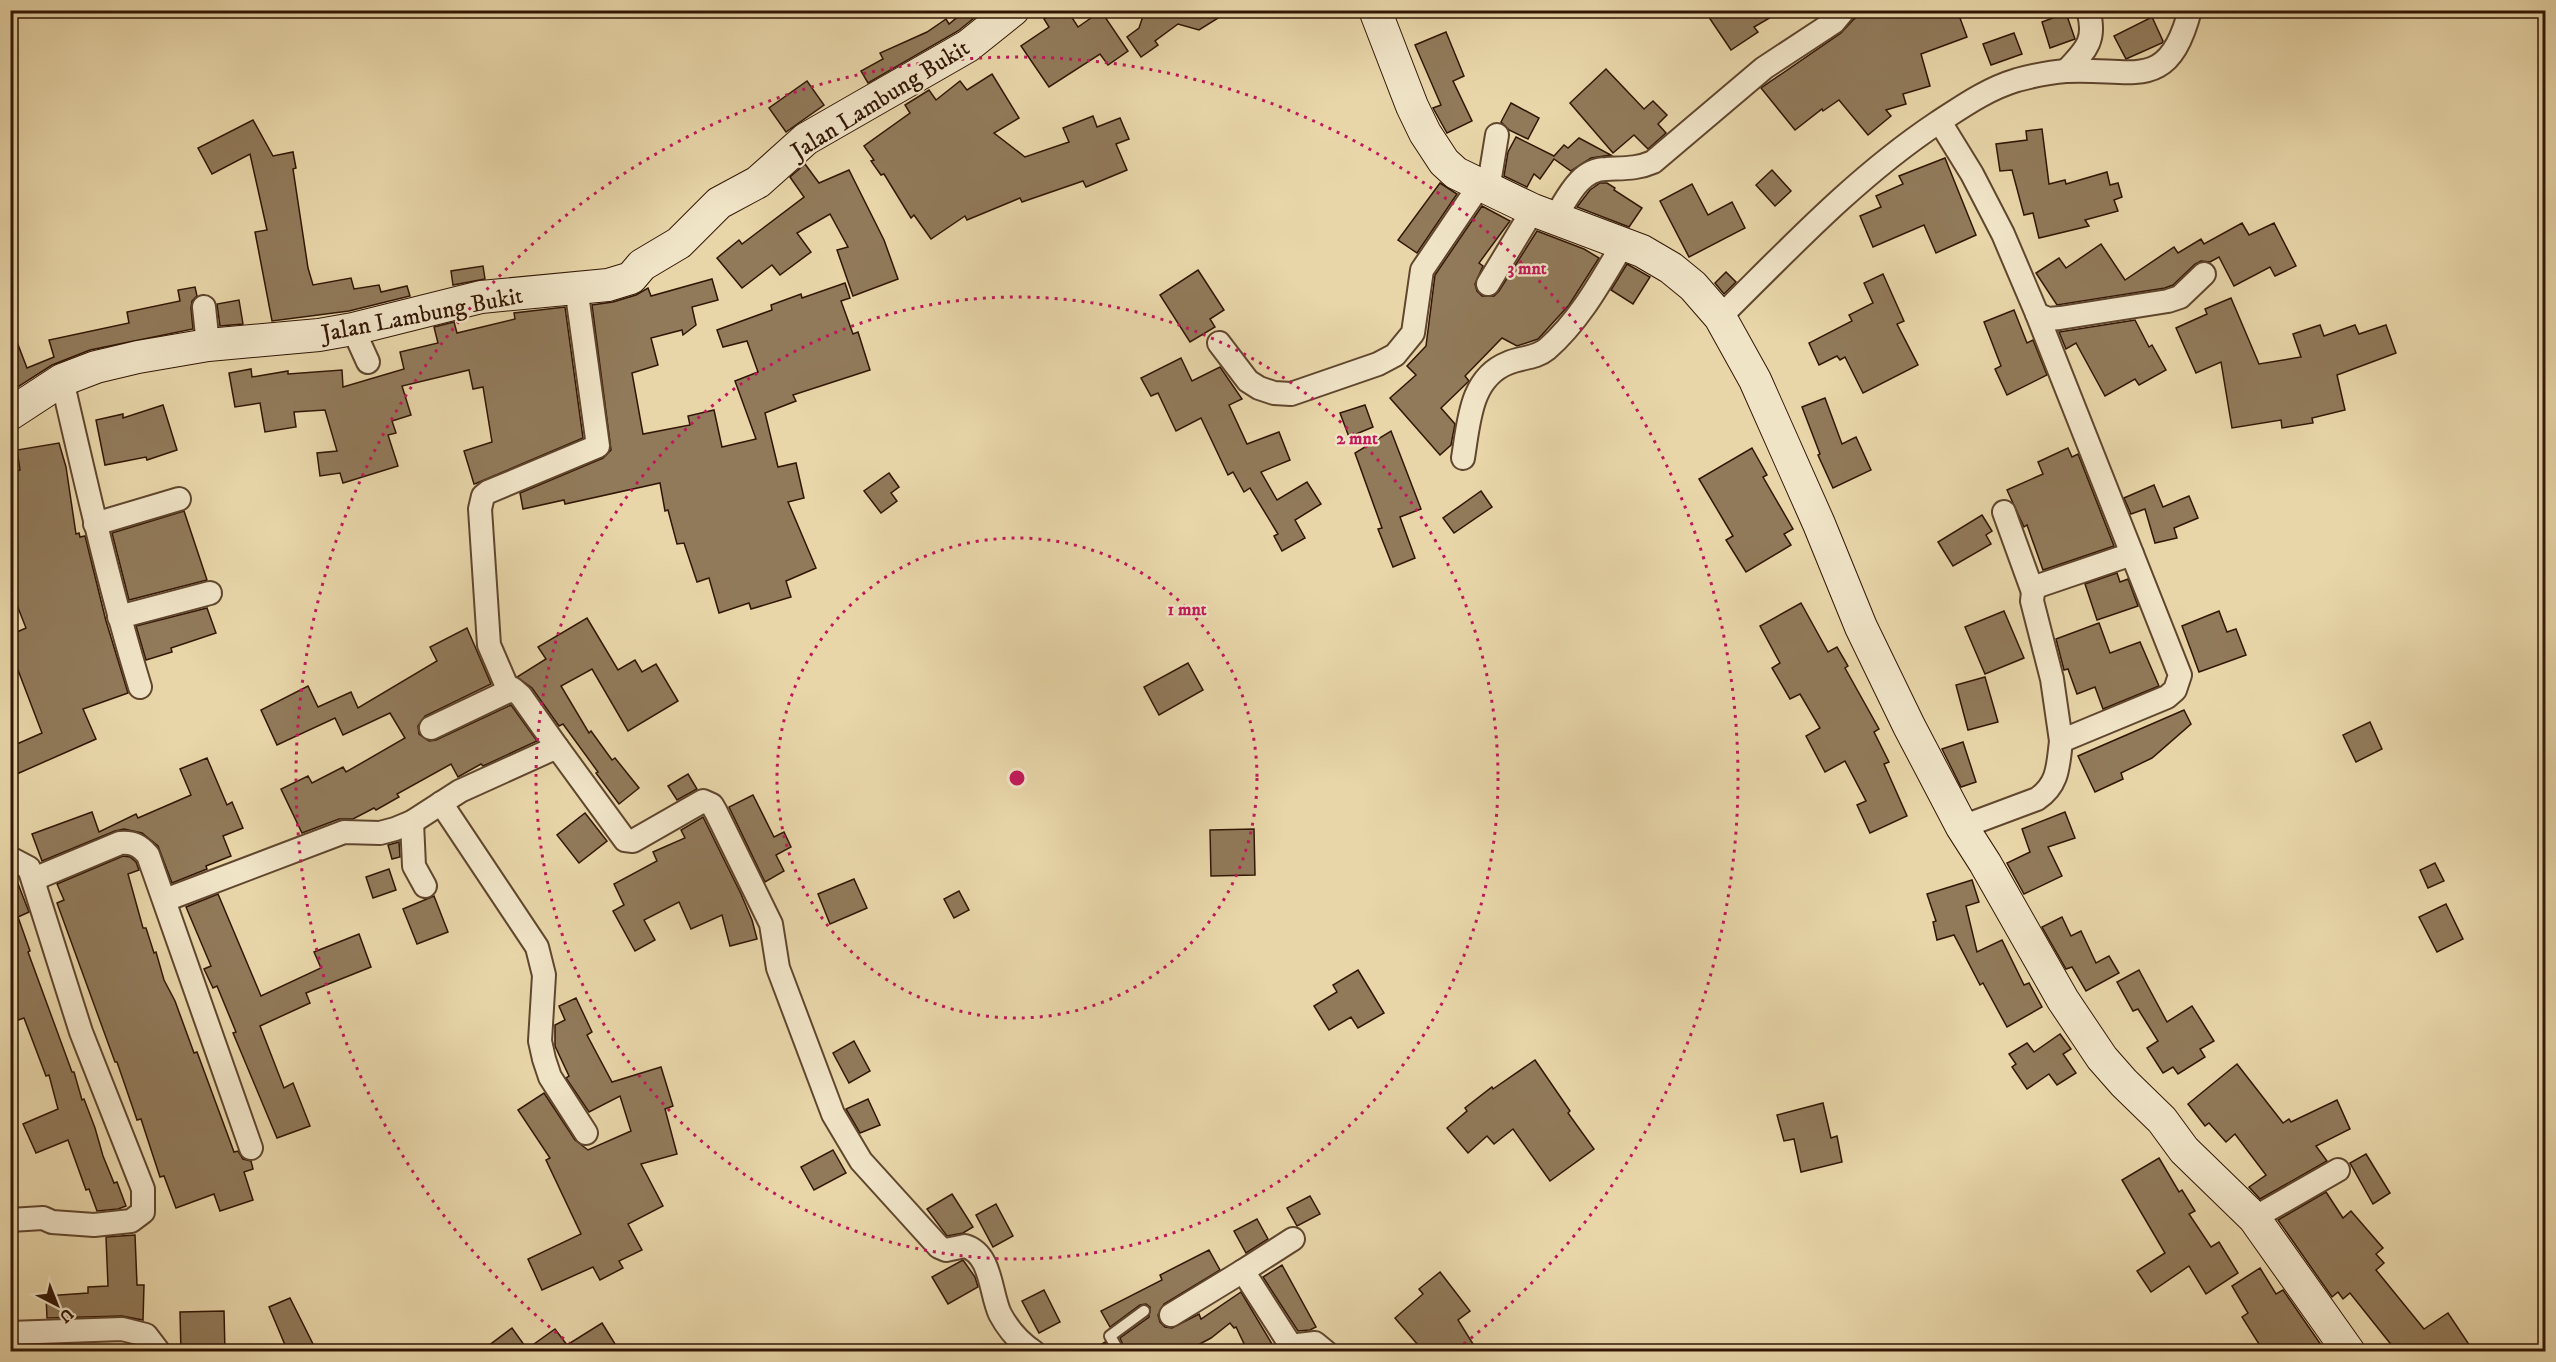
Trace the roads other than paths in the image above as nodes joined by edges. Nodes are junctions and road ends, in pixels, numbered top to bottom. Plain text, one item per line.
1 (1012, 10) edge
2 (1376, 10) edge
3 (1844, 10) edge
4 (2088, 10) edge
5 (2190, 10) edge
6 (2066, 71) junction
7 (1940, 122) junction
8 (1497, 135) dead end
9 (1484, 188) junction
10 (1543, 215) junction
11 (1623, 244) junction
12 (2204, 274) dead end
13 (1488, 284) dead end
14 (576, 287) junction
15 (204, 307) dead end
16 (2037, 314) junction
17 (1720, 317) junction
18 (353, 329) junction
19 (1219, 343) dead end
20 (208, 345) junction
21 (368, 362) dead end
22 (62, 380) junction
23 (10, 414) edge
24 (1463, 458) dead end
25 (179, 499) dead end
26 (2004, 512) dead end
27 (95, 524) junction
28 (2132, 554) junction
29 (2033, 592) junction
30 (210, 593) dead end
31 (119, 617) junction
32 (140, 687) dead end
33 (508, 689) junction
34 (431, 728) dead end
35 (2061, 741) junction
36 (557, 747) junction
37 (441, 803) junction
38 (412, 822) junction
39 (1962, 826) junction
40 (10, 858) edge
41 (34, 879) junction
42 (424, 886) dead end
43 (165, 900) junction
44 (585, 1133) dead end
45 (251, 1148) dead end
46 (2337, 1170) dead end
47 (2254, 1218) junction
48 (10, 1220) edge
49 (1293, 1239) dead end
50 (1243, 1271) junction
51 (1144, 1311) dead end
52 (1171, 1315) dead end
53 (10, 1333) edge
54 (41, 1342) edge
55 (1290, 1350) edge
56 (159, 1352) edge
57 (1034, 1352) edge
58 (1119, 1352) edge
59 (1326, 1352) edge
60 (2349, 1352) edge

1 - 14 street, Jalan Lambung Bukit
2 - 9 street
3 - 10 street
4 - 6 street
5 - 6 street
6 - 7 street
7 - 16 street
7 - 17 street
8 - 9 street
9 - 10 street
9 - 19 street
10 - 11 street
10 - 13 street
11 - 17 street
11 - 24 street
12 - 16 street
14 - 18 street, Jalan Lambung Bukit
14 - 33 street
15 - 20 street
16 - 28 street
17 - 39 street
18 - 20 street, Jalan Lambung Bukit
18 - 21 street
20 - 22 street, Jalan Lambung Bukit
22 - 23 street, Jalan Lambung Bukit
22 - 27 street
25 - 27 street
26 - 29 street
27 - 31 street
28 - 29 street
28 - 35 street
29 - 35 street
30 - 31 street
31 - 32 street
33 - 34 street
33 - 36 street
35 - 39 street
36 - 37 street
36 - 57 street
37 - 38 street
37 - 44 street
38 - 42 street
38 - 43 street
39 - 47 street
40 - 41 street
41 - 43 street
41 - 48 street
43 - 45 street
46 - 47 street
47 - 60 street
49 - 50 street
50 - 52 street
50 - 55 street
51 - 58 lane
53 - 54 street
54 - 56 street
55 - 59 street

